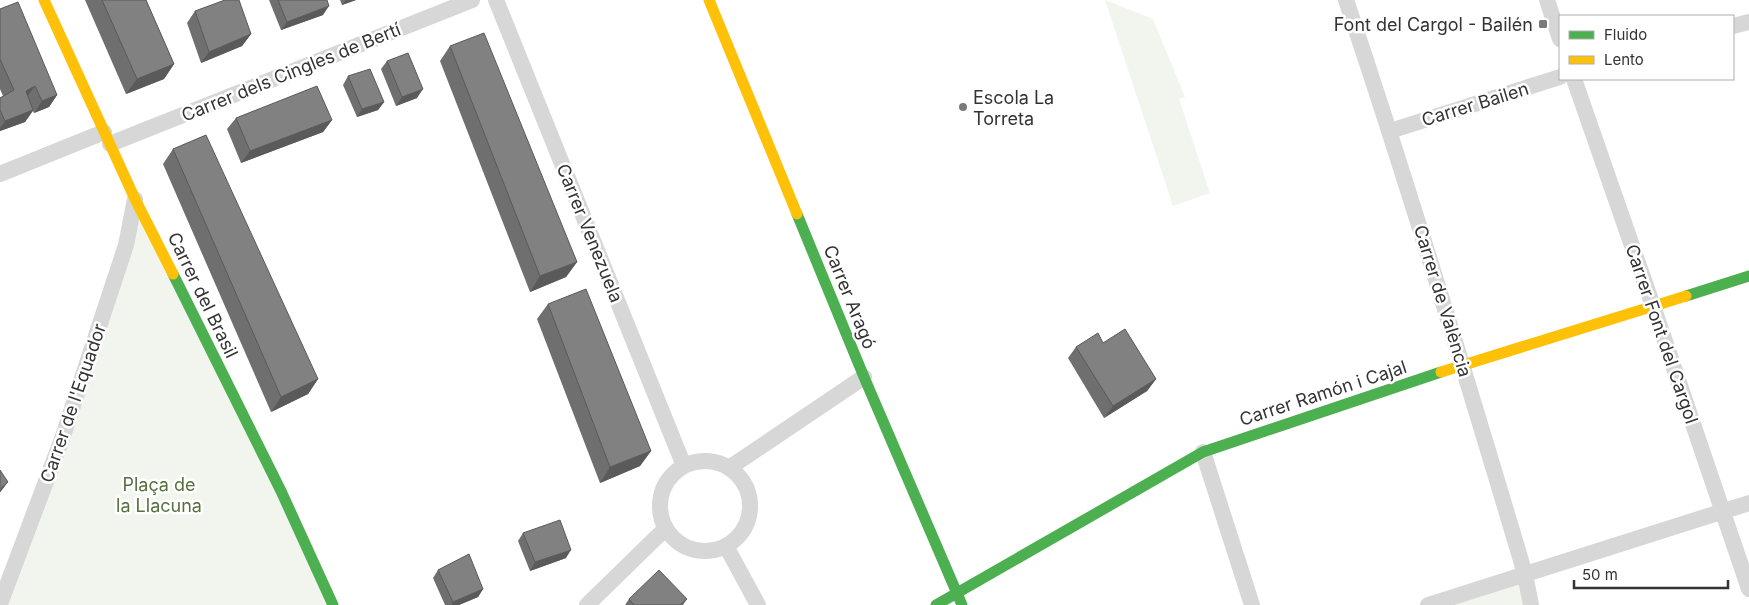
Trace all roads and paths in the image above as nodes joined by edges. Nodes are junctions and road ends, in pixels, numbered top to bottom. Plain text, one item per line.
1 (44, 0) edge
2 (472, 0) edge
3 (496, 0) edge
4 (708, 0) edge
5 (1346, 0) edge
6 (1547, 0) edge
7 (1749, 22) edge
8 (1734, 26) edge
9 (1559, 36) edge
10 (1559, 77) edge
11 (1574, 80) edge
12 (1390, 130) junction
13 (107, 138) junction
14 (0, 174) edge
15 (135, 199) junction
16 (1749, 276) edge
17 (1653, 306) junction
18 (1463, 365) junction
19 (864, 377) junction
20 (1203, 452) junction
21 (684, 466) junction
22 (729, 468) junction
23 (1749, 503) edge
24 (1722, 511) junction
25 (666, 529) junction
26 (726, 546) junction
27 (1525, 574) junction
28 (1749, 589) edge
29 (957, 593) junction
30 (0, 604) edge
31 (333, 605) edge
32 (587, 605) edge
33 (758, 605) edge
34 (936, 605) edge
35 (962, 605) edge
36 (1252, 605) edge
37 (1428, 605) edge
38 (1531, 605) edge

1 - 13 street, Carrer del Brasil
2 - 13 street, Carrer dels Cingles de Bertí
3 - 21 street, Carrer Venezuela
4 - 19 street, Carrer Aragó
5 - 12 street, Carrer de València
6 - 9 street
7 - 8 street
10 - 12 street, Carrer Bailen
11 - 17 street, Carrer Font del Cargol
12 - 18 street, Carrer de València
13 - 14 street, Carrer dels Cingles de Bertí
13 - 15 street, Carrer del Brasil
15 - 30 street, Carrer de l'Equador
15 - 31 street, Carrer del Brasil
16 - 17 street, Carrer Ramón i Cajal
17 - 18 street, Carrer Ramón i Cajal
17 - 24 street, Carrer Font del Cargol
18 - 20 street, Carrer Ramón i Cajal
18 - 27 street, Carrer de València
19 - 22 street
19 - 29 street, Carrer Aragó
20 - 29 street, Carrer Ramón i Cajal
20 - 36 street
21 - 22 street
21 - 25 street
22 - 26 street
23 - 24 street
24 - 27 street
24 - 28 street, Carrer Font del Cargol
25 - 26 street
25 - 32 street
26 - 33 street
27 - 37 street
27 - 38 street, Carrer de València
29 - 34 street, Carrer Ramón i Cajal
29 - 35 street, Carrer Aragó

